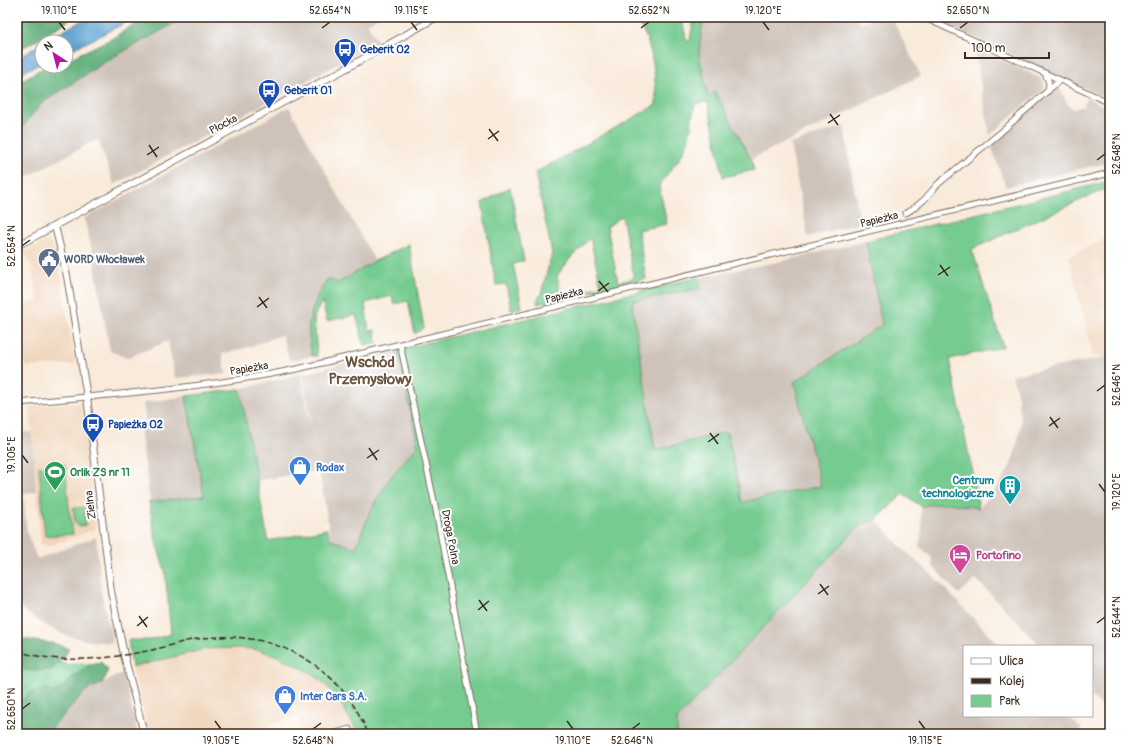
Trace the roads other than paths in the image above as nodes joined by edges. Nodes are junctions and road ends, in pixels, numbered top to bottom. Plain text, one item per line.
1 (437, 17) edge
2 (923, 17) edge
3 (1045, 73) junction
4 (1060, 80) junction
5 (1048, 91) junction
6 (1110, 103) edge
7 (1110, 173) edge
8 (906, 213) dead end
9 (55, 226) junction
10 (17, 246) edge
11 (400, 344) junction
12 (87, 397) junction
13 (17, 403) edge
14 (349, 729) dead end
15 (144, 734) edge
16 (333, 734) edge
17 (476, 734) edge

1 - 9 street, Płocka
2 - 3 street
3 - 4 street
3 - 5 street
4 - 5 street, Papieżka
4 - 6 street
5 - 8 street, Papieżka
7 - 11 street, Papieżka
9 - 10 street, Płocka
9 - 12 street, Zielna
11 - 12 street, Papieżka
11 - 17 street, Droga Polna
12 - 13 street, Papieżka
12 - 15 street, Zielna
14 - 16 street

